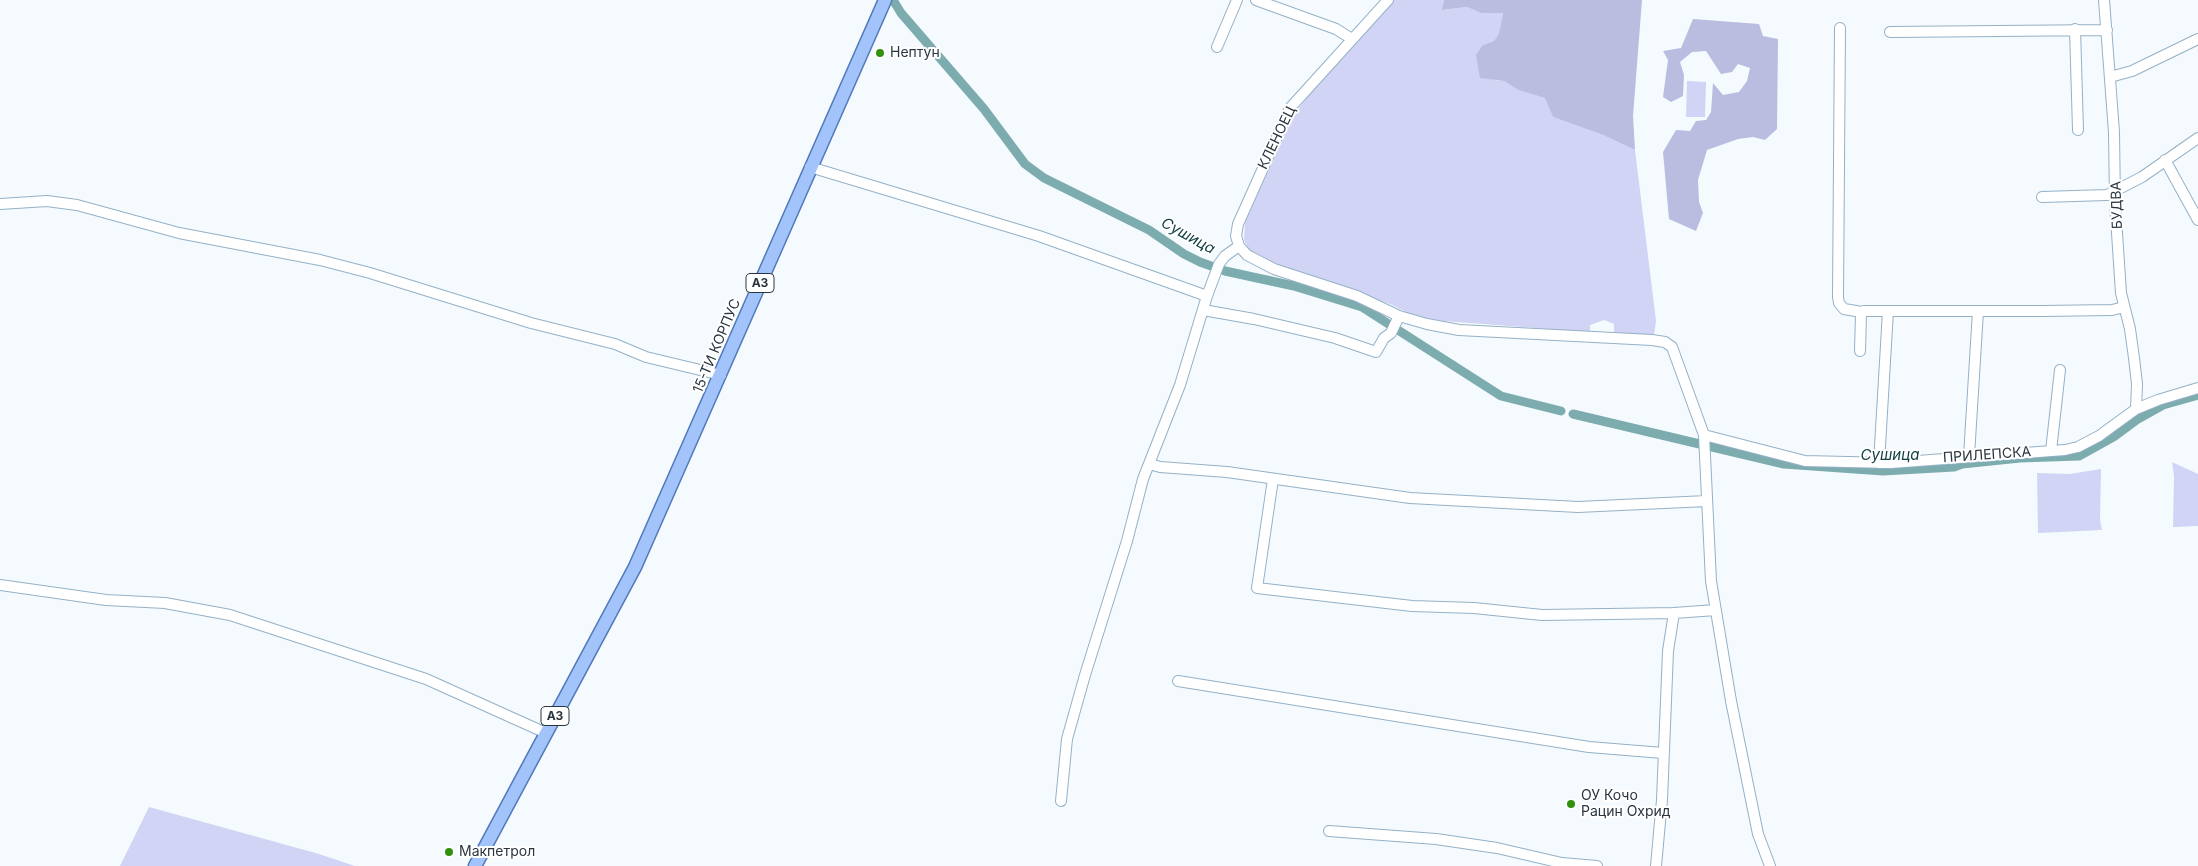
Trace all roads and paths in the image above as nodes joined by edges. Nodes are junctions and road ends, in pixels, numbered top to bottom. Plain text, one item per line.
1 (1237, 0) edge
2 (1256, 0) edge
3 (1388, 0) edge
4 (2104, 0) edge
5 (882, 1) edge
6 (1840, 28) dead end
7 (2075, 30) junction
8 (2107, 30) junction
9 (1890, 32) dead end
10 (1352, 39) junction
11 (2198, 39) edge
12 (1217, 47) dead end
13 (2110, 77) junction
14 (2078, 130) dead end
15 (2198, 138) edge
16 (2165, 160) junction
17 (810, 168) junction
18 (2116, 191) junction
19 (2042, 197) dead end
20 (0, 204) edge
21 (2198, 220) edge
22 (1239, 246) junction
23 (1207, 296) junction
24 (2124, 307) junction
25 (1203, 310) junction
26 (1888, 311) junction
27 (1978, 311) junction
28 (1862, 312) junction
29 (1395, 325) junction
30 (1860, 351) dead end
31 (2060, 370) dead end
32 (721, 375) junction
33 (2198, 388) edge
34 (2136, 409) junction
35 (1704, 435) junction
36 (2051, 451) junction
37 (1969, 456) junction
38 (1879, 463) junction
39 (1150, 464) junction
40 (1272, 479) junction
41 (1706, 501) junction
42 (0, 585) edge
43 (1716, 610) junction
44 (1674, 613) junction
45 (1178, 680) dead end
46 (546, 733) junction
47 (1663, 753) junction
48 (1061, 801) dead end
49 (1329, 831) dead end
50 (476, 866) edge
51 (1597, 866) edge
52 (1656, 866) edge
53 (1770, 866) edge

1 - 12 street
2 - 10 street
3 - 10 street, КЛЕНОЕЦ
4 - 8 street, БУДВА
5 - 17 main road, 15-ТИ КОРПУС / A3
6 - 28 street
7 - 8 street
7 - 9 street
7 - 14 street
8 - 13 street, БУДВА
10 - 22 street, КЛЕНОЕЦ
11 - 13 street
13 - 18 street, БУДВА
15 - 16 street
16 - 18 street
16 - 21 street
17 - 23 street
17 - 32 main road, 15-ТИ КОРПУС / A3
18 - 19 street
18 - 24 street, БУДВА
20 - 32 street
22 - 23 street
22 - 29 street
23 - 25 street
24 - 27 street
24 - 34 street, БУДВА
25 - 29 street
25 - 39 street
26 - 27 street
26 - 28 street
26 - 38 street
27 - 37 street
28 - 30 street
29 - 35 street
31 - 36 street
32 - 46 main road, 15-ТИ КОРПУС / A3
33 - 34 street, ПРИЛЕПСКА
34 - 36 street, ПРИЛЕПСКА
35 - 38 street, ПРИЛЕПСКА
35 - 41 street
36 - 37 street, ПРИЛЕПСКА
37 - 38 street, ПРИЛЕПСКА
39 - 40 street
39 - 48 street
40 - 41 street
40 - 44 street
41 - 43 street
42 - 46 street
43 - 44 street
43 - 53 street
44 - 47 street
45 - 47 street
46 - 50 main road, A3
47 - 52 street
49 - 51 street

